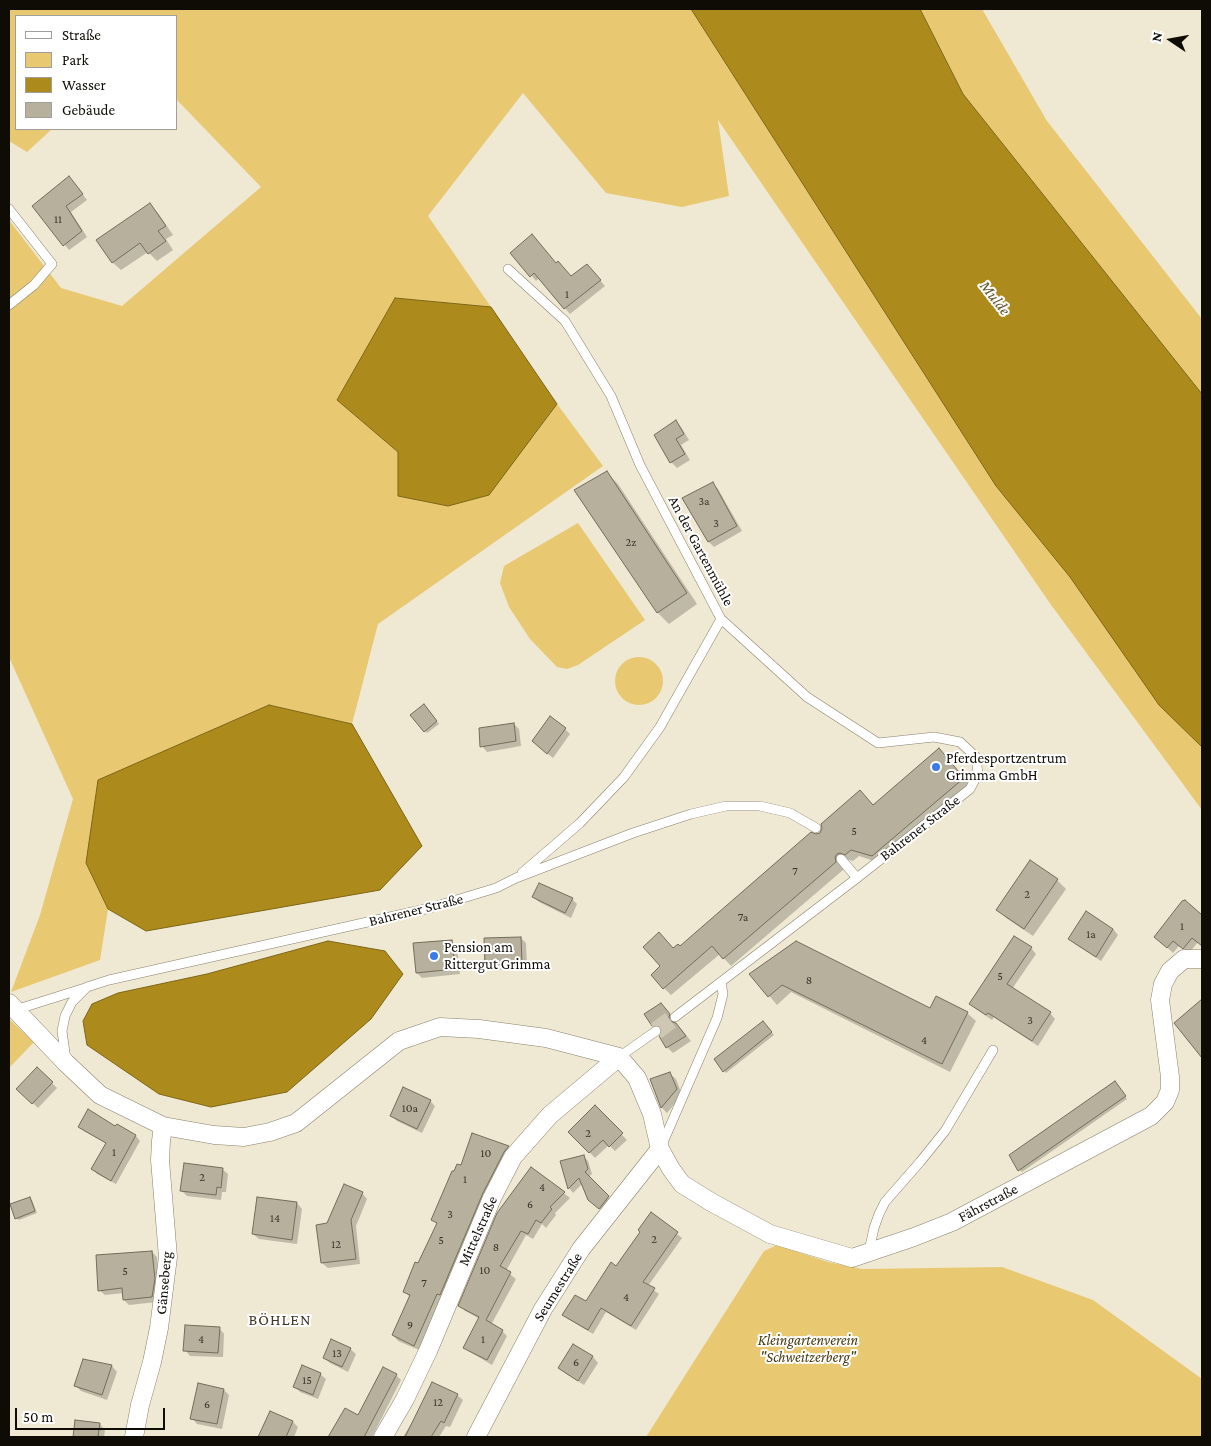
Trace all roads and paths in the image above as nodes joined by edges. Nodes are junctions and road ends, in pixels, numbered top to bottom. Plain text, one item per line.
1 (9, 209) edge
2 (508, 269) dead end
3 (9, 305) edge
4 (721, 620) junction
5 (816, 828) dead end
6 (840, 858) dead end
7 (516, 878) junction
8 (858, 878) junction
9 (1202, 959) edge
10 (721, 982) junction
11 (87, 987) junction
12 (12, 1006) edge
13 (675, 1018) tunnel mouth
14 (656, 1031) tunnel mouth
15 (993, 1050) dead end
16 (619, 1057) junction
17 (66, 1063) junction
18 (163, 1126) junction
19 (660, 1149) junction
20 (869, 1252) junction
21 (134, 1437) edge
22 (383, 1437) edge
23 (476, 1437) edge

1 - 3 lane
2 - 4 lane, An der Gartenmühle
4 - 7 lane, An der Gartenmühle
4 - 8 lane, Bahrener Straße
5 - 7 lane, Bahrener Straße
6 - 8 lane
7 - 11 lane, Bahrener Straße
8 - 10 lane, Bahrener Straße
9 - 20 street, Fährstraße
10 - 13 lane, Bahrener Straße
10 - 19 lane
11 - 12 lane, Bahrener Straße
11 - 17 lane
12 - 17 street
14 - 16 lane
15 - 20 lane
16 - 18 street
16 - 19 street
16 - 22 street, Mittelstraße
17 - 18 street
18 - 21 street, Gänseberg
19 - 20 street, Fährstraße
19 - 23 street, Seumestraße

